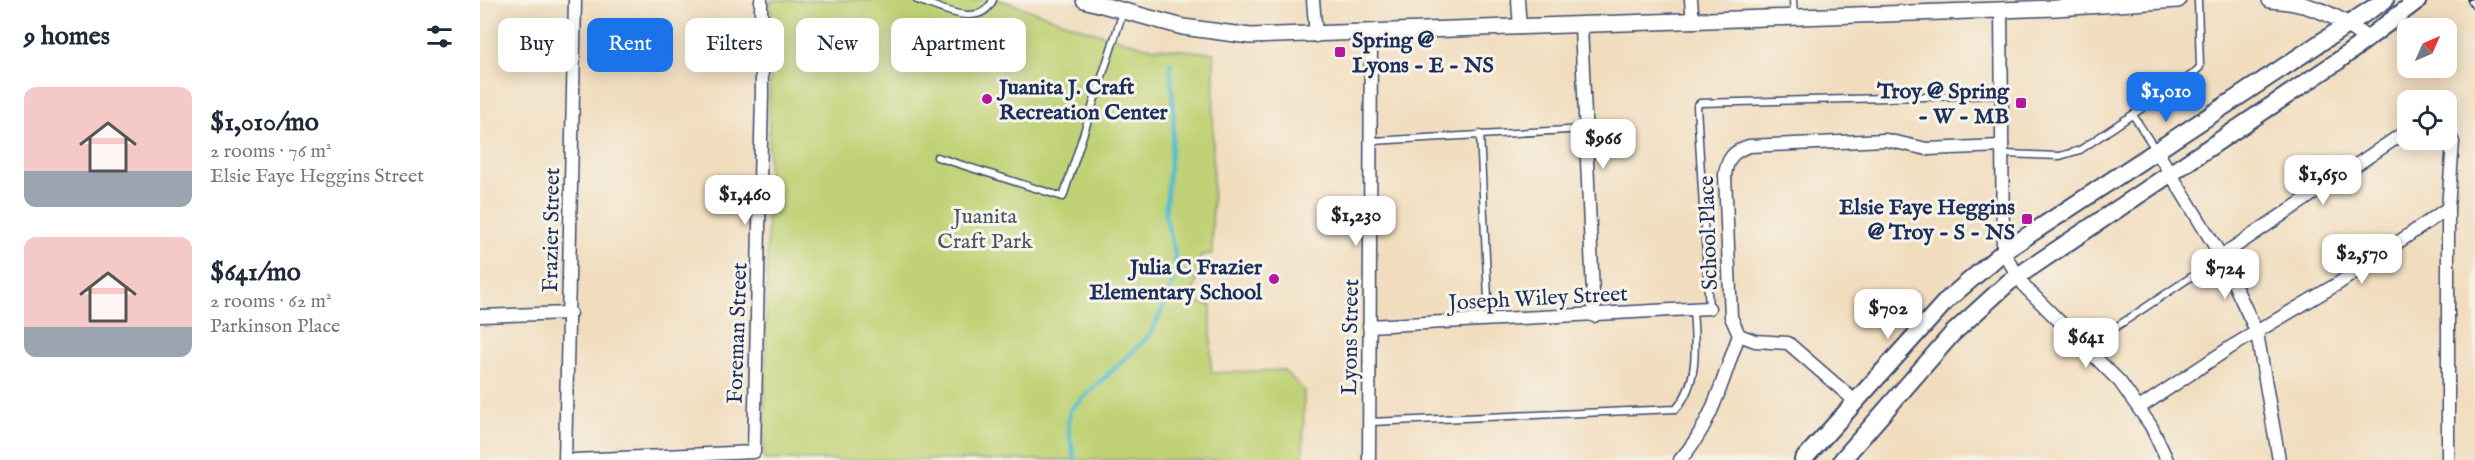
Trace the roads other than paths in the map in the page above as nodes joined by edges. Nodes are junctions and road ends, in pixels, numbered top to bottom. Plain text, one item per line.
1 (575, 0) edge
2 (761, 0) edge
3 (917, 0) edge
4 (993, 0) edge
5 (1084, 0) edge
6 (1313, 0) edge
7 (1518, 0) edge
8 (1691, 0) edge
9 (1793, 0) edge
10 (2178, 0) edge
11 (2198, 0) edge
12 (2270, 0) edge
13 (2385, 0) edge
14 (2418, 0) edge
15 (2128, 2) edge
16 (2056, 4) edge
17 (2001, 10) junction
18 (1123, 12) junction
19 (1794, 18) junction
20 (1693, 22) junction
21 (2349, 24) junction
22 (1581, 26) junction
23 (1520, 28) junction
24 (1371, 34) junction
25 (1316, 36) junction
26 (2367, 40) junction
27 (2001, 95) junction
28 (2133, 115) junction
29 (1586, 129) junction
30 (1480, 134) junction
31 (2397, 137) edge
32 (1372, 141) junction
33 (2002, 150) junction
34 (2156, 150) junction
35 (2452, 150) edge
36 (937, 157) dead end
37 (2170, 174) junction
38 (2448, 208) junction
39 (2003, 252) junction
40 (2221, 256) junction
41 (2018, 275) junction
42 (1709, 308) joint
43 (1693, 309) junction
44 (570, 313) junction
45 (480, 316) edge
46 (1594, 316) junction
47 (1489, 321) junction
48 (1370, 326) junction
49 (2257, 333) junction
50 (1740, 334) junction
51 (2086, 347) junction
52 (1855, 401) junction
53 (2139, 408) junction
54 (1369, 422) junction
55 (1844, 459) edge
56 (566, 460) edge
57 (575, 460) edge
58 (1369, 460) edge
59 (1680, 460) edge
60 (1803, 460) edge
61 (2167, 460) edge
62 (2279, 460) edge
63 (2448, 460) edge

1 - 44 street, Frazier Street
2 - 57 street, Foreman Street
3 - 4 lane
5 - 18 street
6 - 25 street
7 - 23 street
8 - 20 street
9 - 19 lane
10 - 15 street
11 - 28 lane
12 - 21 street
13 - 21 main road
14 - 26 main road
15 - 16 street
16 - 17 street
17 - 19 street
17 - 27 street
18 - 25 street
18 - 36 lane
19 - 20 street
20 - 22 street
21 - 26 street
21 - 34 main road
22 - 23 street
22 - 29 street
23 - 24 street
24 - 25 street
24 - 32 street, Lyons Street
26 - 37 main road
27 - 33 street
27 - 42 lane
28 - 33 lane
28 - 34 lane
29 - 30 lane
29 - 46 street
30 - 32 lane
30 - 47 lane
31 - 40 street
32 - 48 street, Lyons Street
33 - 39 street
33 - 50 street, School Place
34 - 37 street
34 - 39 main road
35 - 38 street
37 - 40 street
37 - 41 main road
38 - 49 street
38 - 63 street
39 - 41 street
39 - 52 main road
40 - 49 street
40 - 51 lane
41 - 51 street
41 - 55 main road
42 - 43 street, Joseph Wiley Street
43 - 46 street, Joseph Wiley Street
43 - 54 lane
44 - 45 street
44 - 56 street, Frazier Street
46 - 47 street, Joseph Wiley Street
47 - 48 street, Joseph Wiley Street
48 - 54 street, Lyons Street
49 - 53 street
49 - 62 street
50 - 52 street
50 - 59 street
51 - 53 street
52 - 60 main road
53 - 61 street
54 - 58 street, Lyons Street

